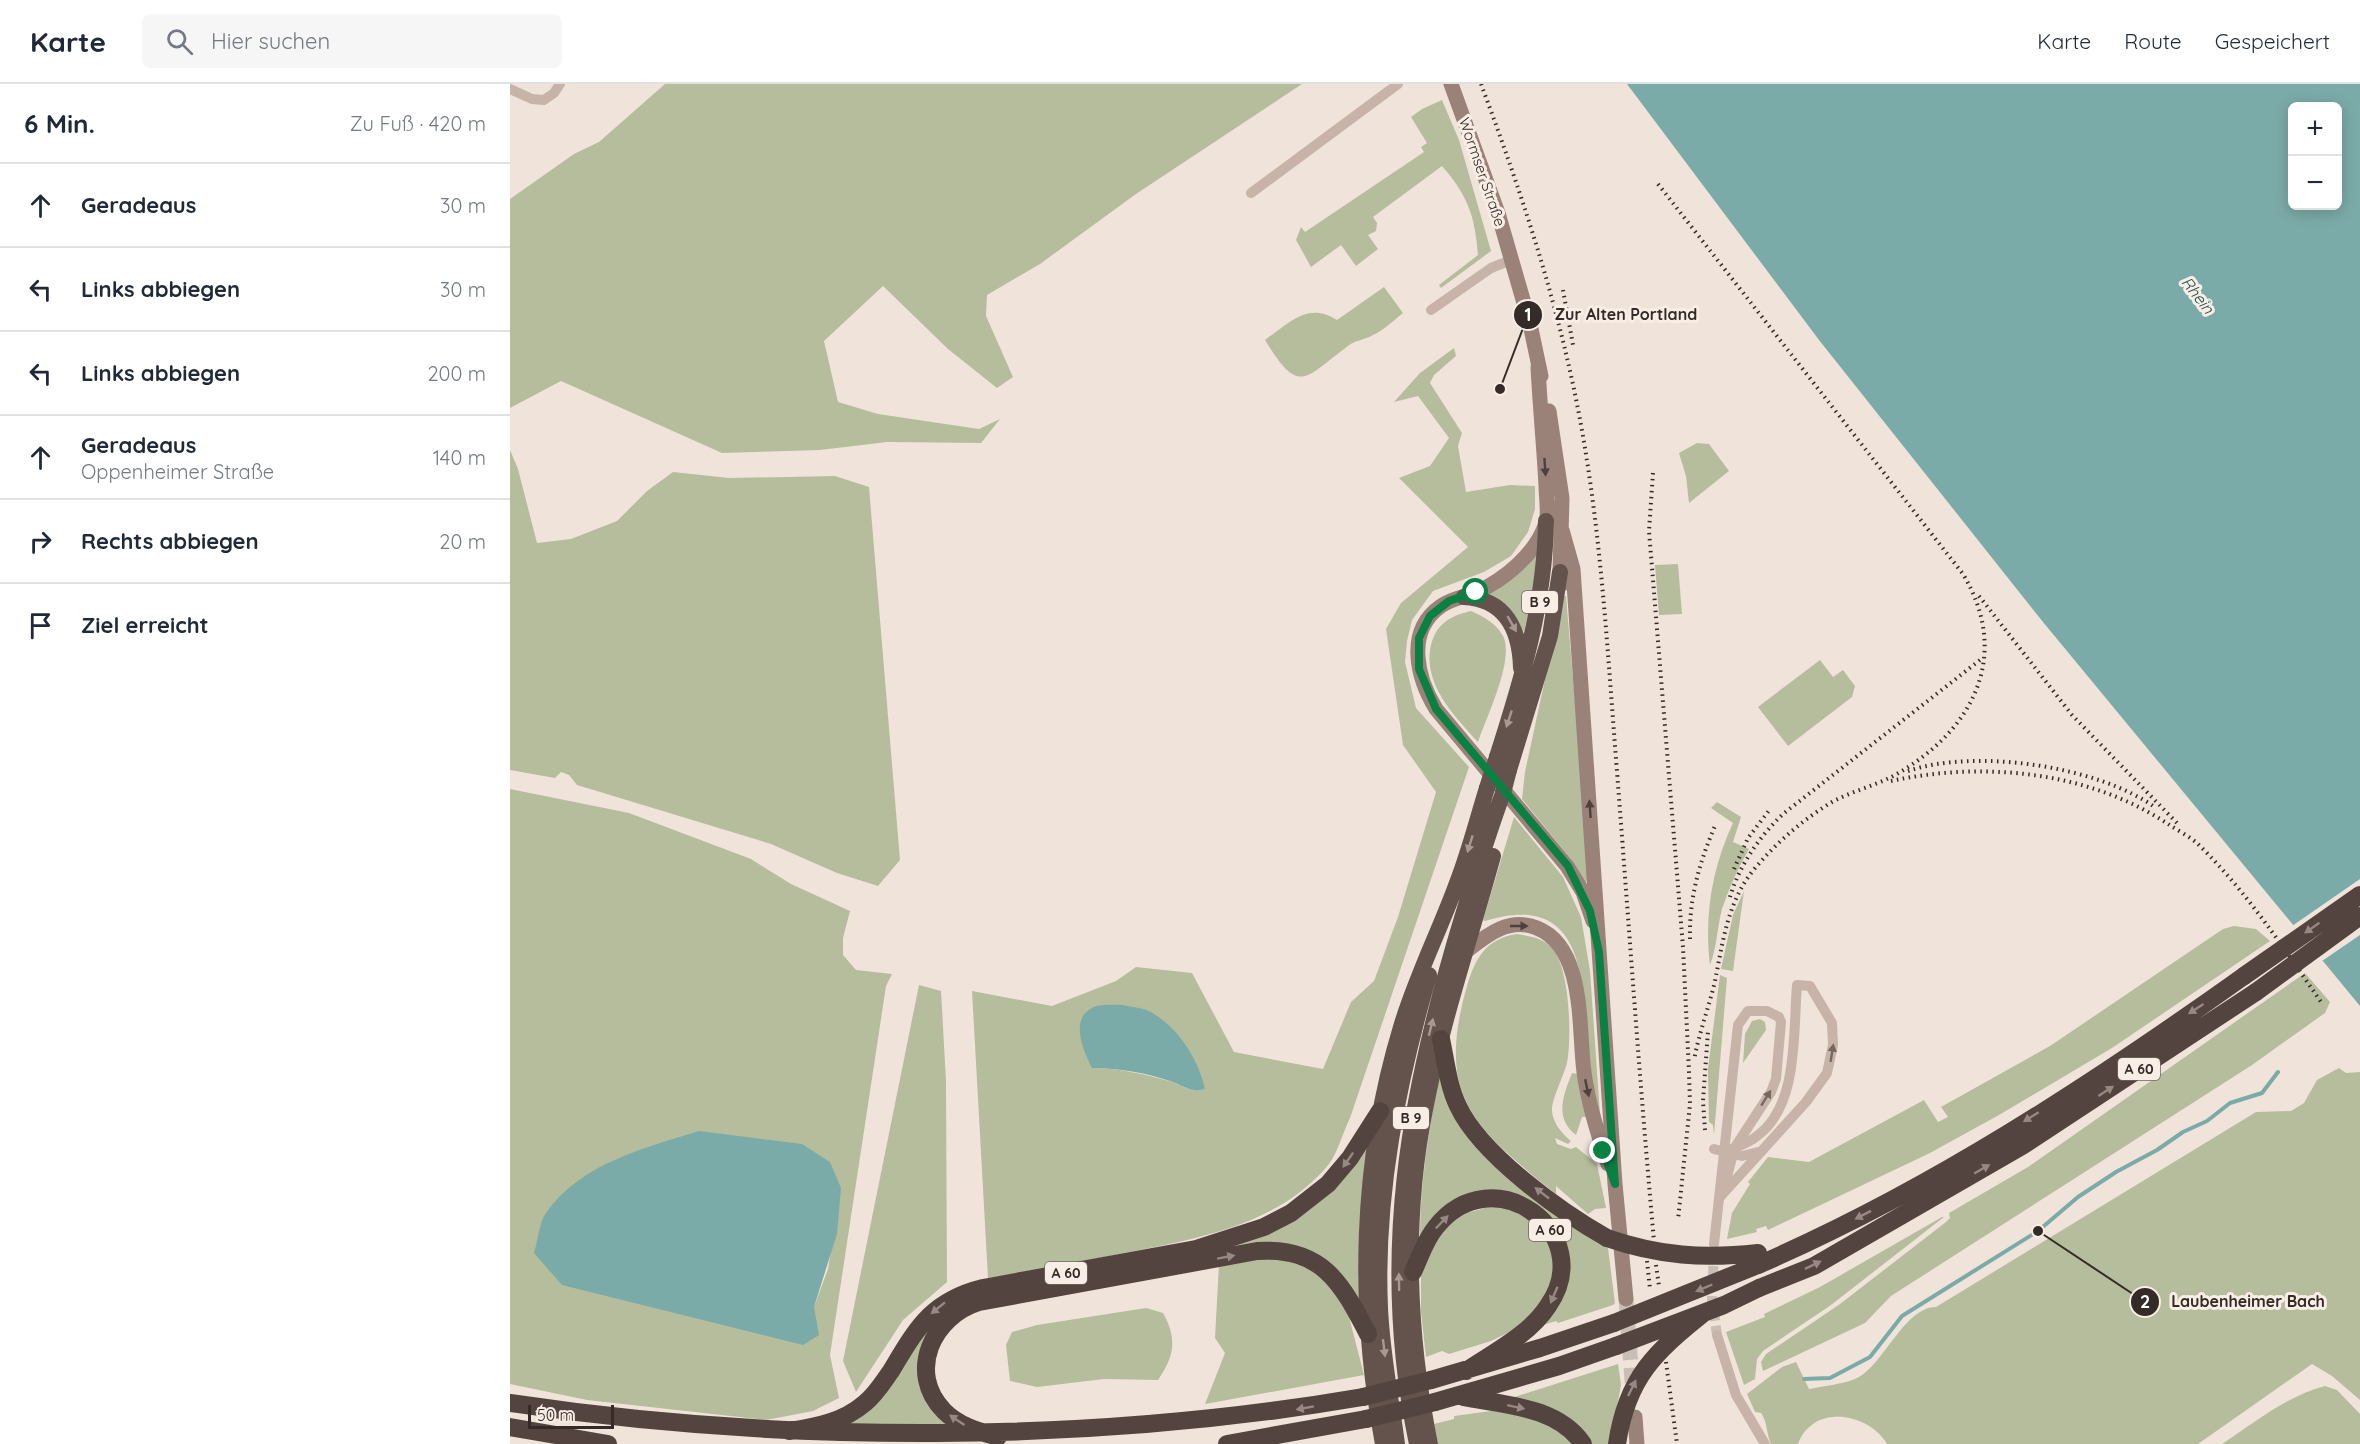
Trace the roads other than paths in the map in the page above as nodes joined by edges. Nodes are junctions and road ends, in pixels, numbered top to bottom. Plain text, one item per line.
1 (560, 84) edge
2 (1398, 84) edge
3 (1451, 84) edge
4 (510, 89) edge
5 (1251, 193) dead end
6 (1511, 260) junction
7 (1431, 310) dead end
8 (1538, 367) junction
9 (1546, 521) junction
10 (1562, 530) junction
11 (1560, 572) junction
12 (1464, 597) junction
13 (1575, 608) junction
14 (1521, 681) junction
15 (1498, 797) junction
16 (2360, 895) edge
17 (1451, 899) junction
18 (2360, 916) edge
19 (1468, 950) junction
20 (1599, 952) junction
21 (1441, 1039) junction
22 (1380, 1111) junction
23 (1764, 1150) junction
24 (1727, 1151) junction
25 (1615, 1184) junction
26 (1720, 1197) junction
27 (1714, 1245) tunnel mouth
28 (1758, 1259) junction
29 (1413, 1272) junction
30 (1626, 1299) tunnel mouth
31 (1705, 1312) junction
32 (1368, 1334) junction
33 (1717, 1335) tunnel mouth
34 (1466, 1371) junction
35 (1459, 1396) junction
36 (510, 1403) edge
37 (1635, 1418) dead end
38 (1330, 1426) junction
39 (510, 1427) edge
40 (755, 1437) junction
41 (1011, 1441) junction
42 (608, 1444) edge
43 (1227, 1444) edge
44 (1303, 1444) edge
45 (1383, 1444) edge
46 (1397, 1444) edge
47 (1417, 1444) edge
48 (1430, 1444) edge
49 (1583, 1444) edge
50 (1617, 1444) edge
51 (1637, 1444) edge
52 (1765, 1444) edge

1 - 4 street
2 - 5 street
3 - 6 main road, Wormser Straße
6 - 7 street
6 - 8 main road, Wormser Straße
8 -> 9 main road
8 - 10 main road
9 - 12 main road
9 - 14 highway, B 9
10 - 11 main road
10 - 13 main road
11 - 13 main road
11 - 15 highway, B 9, bridge
12 -> 14 highway
12 - 20 main road
20 -> 13 main road
14 -> 15 highway, B 9, bridge
15 -> 17 highway, B 9
15 - 19 highway
47 -> 15 highway, B 9
16 -> 28 highway, A 60, bridge
17 - 22 highway
17 -> 46 highway, B 9
31 -> 18 highway, A 60, bridge
19 - 21 highway
19 -> 25 main road
20 - 25 main road
28 -> 21 highway, bridge
21 - 29 highway
22 - 32 highway
22 -> 40 highway, A 60
23 - 24 street
23 -> 24 street
23 - 26 street
24 -> 24 street
24 - 26 street
24 - 26 street
25 - 30 main road
26 - 27 street
28 -> 34 highway, A 60, bridge
29 -> 34 highway, A 60
29 - 48 highway
31 - 35 highway, A 60, bridge
50 -> 31 highway, A 60, bridge
41 -> 32 highway
32 - 45 highway
33 - 52 street
34 -> 41 highway, A 60, bridge
35 - 38 highway, A 60, bridge
35 -> 49 highway
36 - 40 highway, A 60
37 - 51 main road
38 - 43 highway, A 60
38 - 44 highway, A 60
39 - 42 highway
40 - 41 highway, A 60

